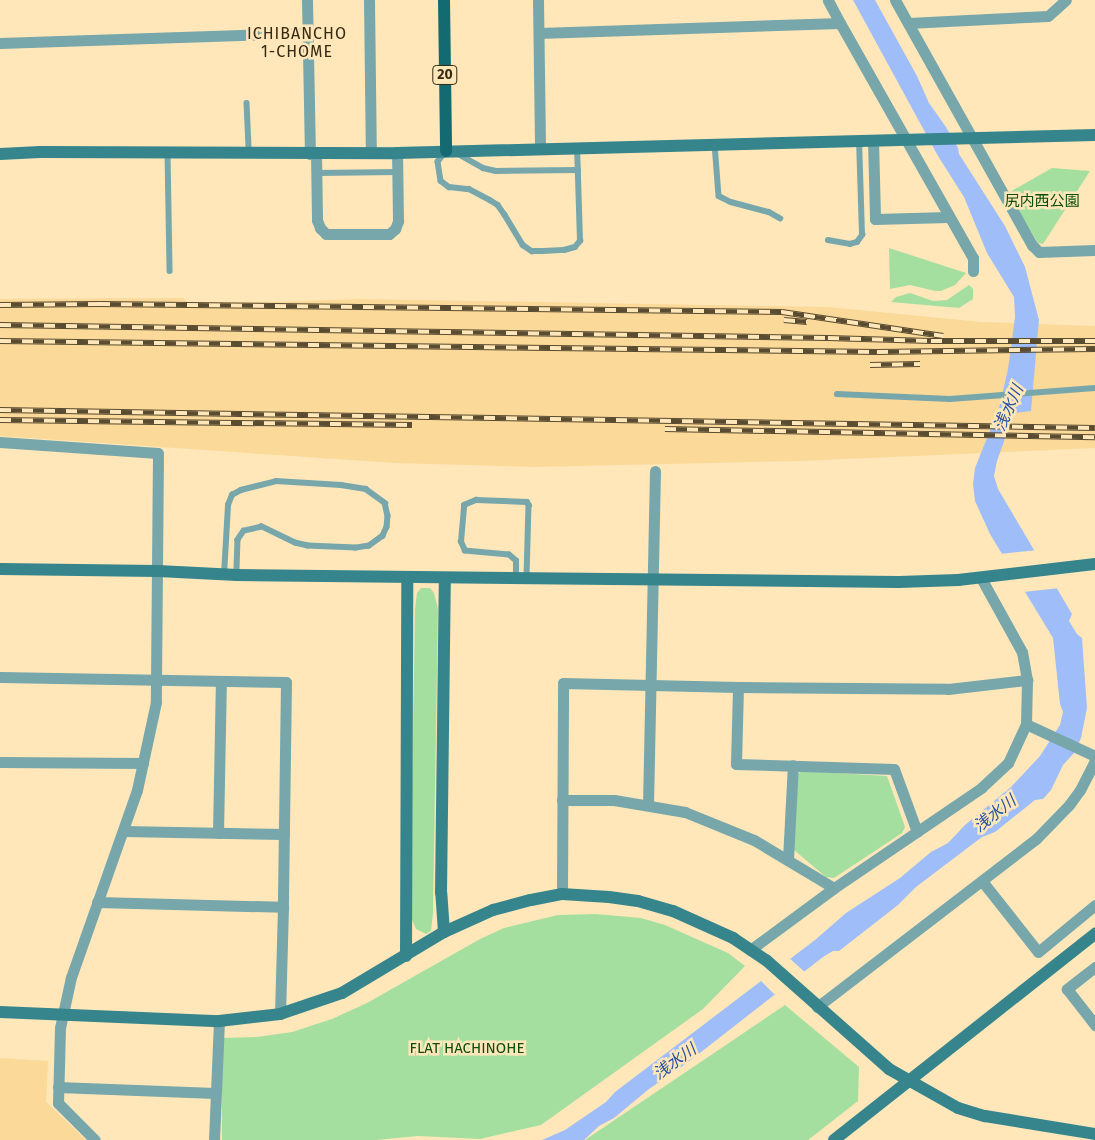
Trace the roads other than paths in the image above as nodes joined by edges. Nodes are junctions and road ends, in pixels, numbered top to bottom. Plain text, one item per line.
1 (307, 0) edge
2 (368, 0) edge
3 (444, 0) edge
4 (538, 0) edge
5 (828, 0) edge
6 (895, 0) edge
7 (1066, 0) edge
8 (840, 22) junction
9 (908, 23) junction
10 (538, 32) junction
11 (307, 33) junction
12 (0, 43) edge
13 (247, 103) dead end
14 (1095, 135) edge
15 (967, 138) junction
16 (908, 139) junction
17 (873, 140) junction
18 (859, 141) junction
19 (715, 144) junction
20 (248, 147) dead end
21 (540, 148) junction
22 (577, 148) junction
23 (446, 151) junction
24 (168, 153) junction
25 (371, 153) junction
26 (397, 153) junction
27 (0, 154) edge
28 (313, 154) junction
29 (578, 170) junction
30 (398, 172) junction
31 (316, 173) junction
32 (948, 217) junction
33 (780, 218) dead end
34 (828, 240) dead end
35 (1095, 250) edge
36 (170, 271) dead end
37 (973, 271) dead end
38 (1095, 388) edge
39 (837, 394) dead end
40 (0, 442) edge
41 (655, 471) dead end
42 (1095, 564) edge
43 (0, 568) edge
44 (158, 571) junction
45 (230, 575) junction
46 (406, 578) junction
47 (445, 578) junction
48 (522, 578) junction
49 (981, 578) junction
50 (652, 579) junction
51 (0, 677) edge
52 (156, 679) junction
53 (1027, 680) junction
54 (221, 681) junction
55 (649, 686) junction
56 (738, 687) junction
57 (1026, 724) junction
58 (1095, 756) edge
59 (0, 762) edge
60 (1095, 762) edge
61 (143, 763) junction
62 (793, 765) junction
63 (562, 800) junction
64 (648, 804) junction
65 (123, 831) junction
66 (917, 832) junction
67 (218, 833) junction
68 (284, 834) junction
69 (788, 859) junction
70 (982, 881) junction
71 (834, 888) junction
72 (562, 894) junction
73 (97, 902) junction
74 (1095, 906) edge
75 (283, 907) junction
76 (444, 932) junction
77 (1095, 934) edge
78 (750, 950) junction
79 (406, 956) junction
80 (1095, 967) edge
81 (817, 1007) junction
82 (0, 1012) edge
83 (280, 1014) junction
84 (62, 1015) junction
85 (219, 1021) junction
86 (1095, 1025) edge
87 (910, 1082) junction
88 (58, 1087) junction
89 (215, 1093) junction
90 (1095, 1134) edge
91 (95, 1140) edge
92 (214, 1140) edge
93 (834, 1140) edge

1 - 11 street
2 - 25 street
3 - 23 main road, 20
4 - 10 street
5 - 8 street
6 - 9 street
7 - 9 street
8 - 10 street
8 - 16 street
9 - 15 street
10 - 21 street
11 - 12 street
11 - 28 street
13 - 20 lane
14 - 15 street
15 - 16 street
15 - 35 street
16 - 17 street
16 - 32 street
17 - 18 street
17 - 32 street
18 - 19 street
18 - 34 lane
19 - 22 street
19 - 33 lane
21 - 22 street
21 - 23 street
22 - 29 lane
23 - 26 street
23 - 29 lane
23 - 29 lane
24 - 27 street
24 - 28 street
24 - 36 lane
25 - 26 street
25 - 28 street
26 - 30 street
28 - 31 street
30 - 31 lane
30 - 31 street
32 - 37 street
38 - 39 lane
40 - 44 street
41 - 50 street
42 - 49 street
43 - 44 street
44 - 45 street
44 - 52 street
45 - 45 lane
45 - 46 street
46 - 47 street
46 - 79 street
47 - 48 street
47 - 76 street
48 - 48 lane
48 - 50 street
49 - 50 street
49 - 53 street
50 - 55 street
51 - 52 street
52 - 54 street
52 - 61 street
53 - 56 street
53 - 57 street
54 - 67 street
54 - 68 street
55 - 56 street
55 - 63 street
55 - 64 street
56 - 62 street
57 - 58 street
57 - 66 street
59 - 61 street
60 - 70 street
61 - 65 street
62 - 66 street
62 - 69 street
63 - 64 street
63 - 72 street
64 - 69 street
65 - 67 street
65 - 73 street
66 - 71 street
67 - 68 street
68 - 75 street
69 - 71 street
70 - 74 street
70 - 81 street
71 - 78 street
72 - 76 street
72 - 78 street
73 - 75 street
73 - 84 street
75 - 83 street
76 - 79 street
77 - 87 street
78 - 81 street
79 - 83 street
80 - 86 street
81 - 87 street
82 - 84 street
83 - 85 street
84 - 85 street
84 - 88 street
85 - 89 street
87 - 90 street
87 - 93 street
88 - 89 street
88 - 91 street
89 - 92 street

